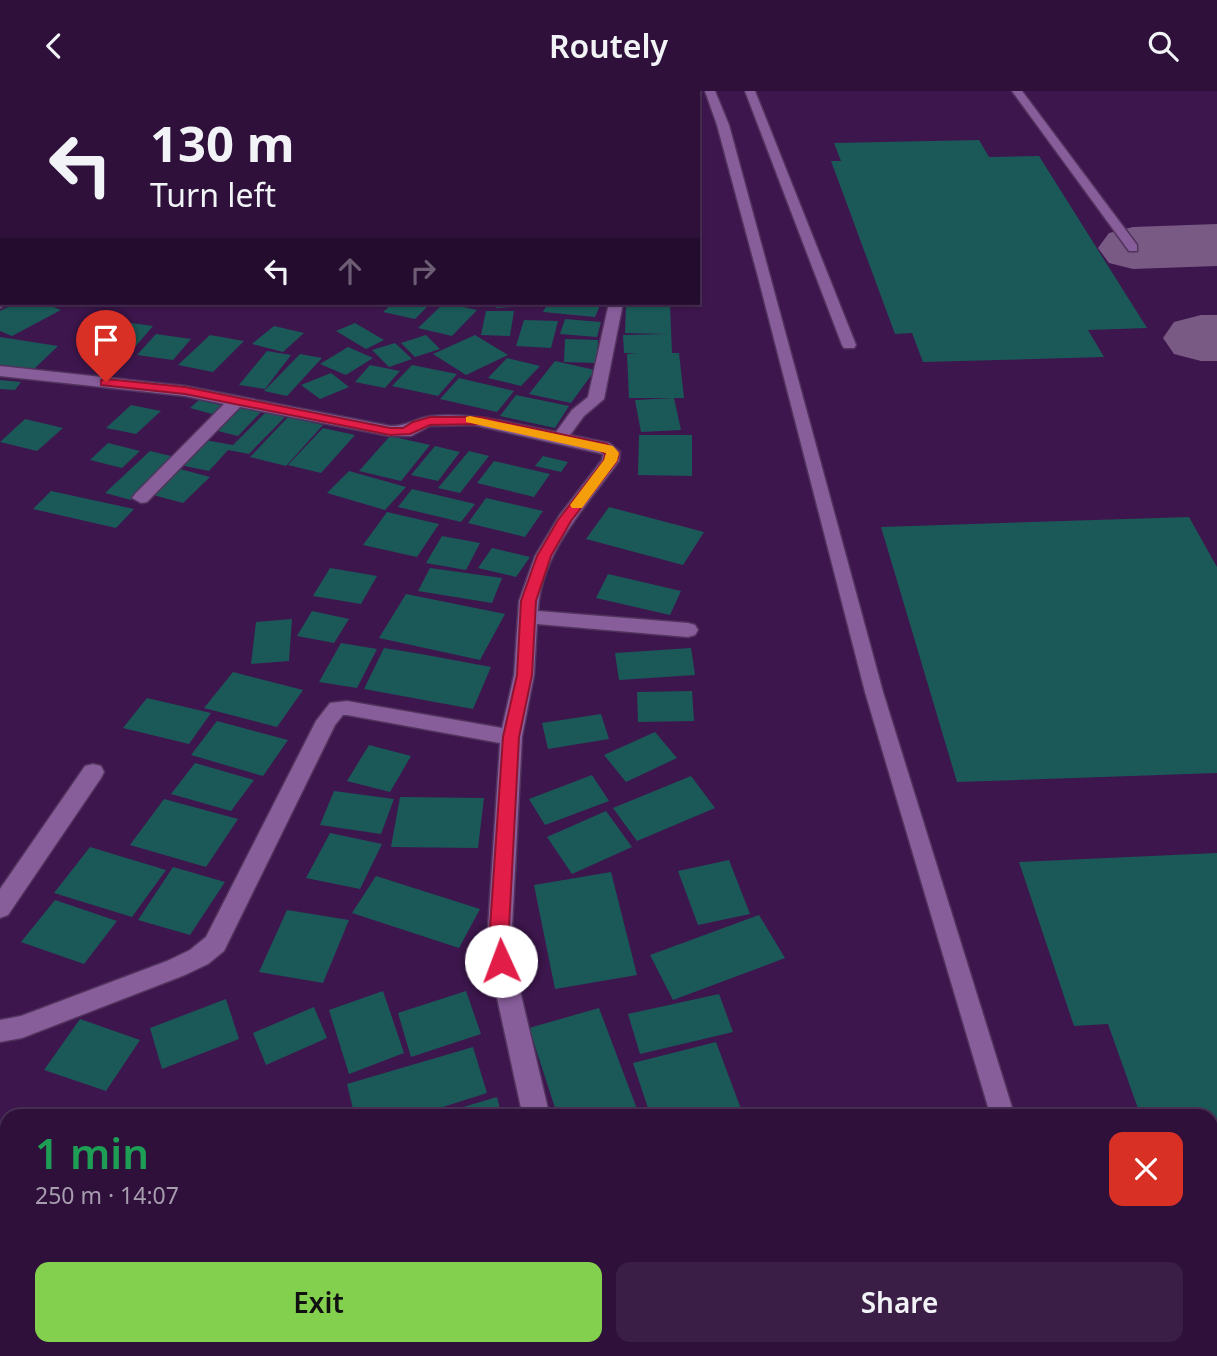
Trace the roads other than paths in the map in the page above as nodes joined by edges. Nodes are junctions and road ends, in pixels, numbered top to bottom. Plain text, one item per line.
1 (710, 91) edge
2 (750, 91) edge
3 (1017, 91) edge
4 (1133, 248) dead end
5 (616, 305) edge
6 (849, 345) dead end
7 (0, 371) edge
8 (236, 401) junction
9 (560, 438) junction
10 (141, 498) dead end
11 (528, 617) junction
12 (688, 631) dead end
13 (511, 737) junction
14 (93, 772) dead end
15 (0, 908) edge
16 (0, 1031) edge
17 (535, 1109) edge
18 (1001, 1109) edge

1 - 18 lane
2 - 6 lane
3 - 4 lane
5 - 9 street
7 - 8 street
8 - 9 street
8 - 10 street
9 - 11 street
11 - 12 street
11 - 13 street
13 - 16 street
13 - 17 street
14 - 15 street

